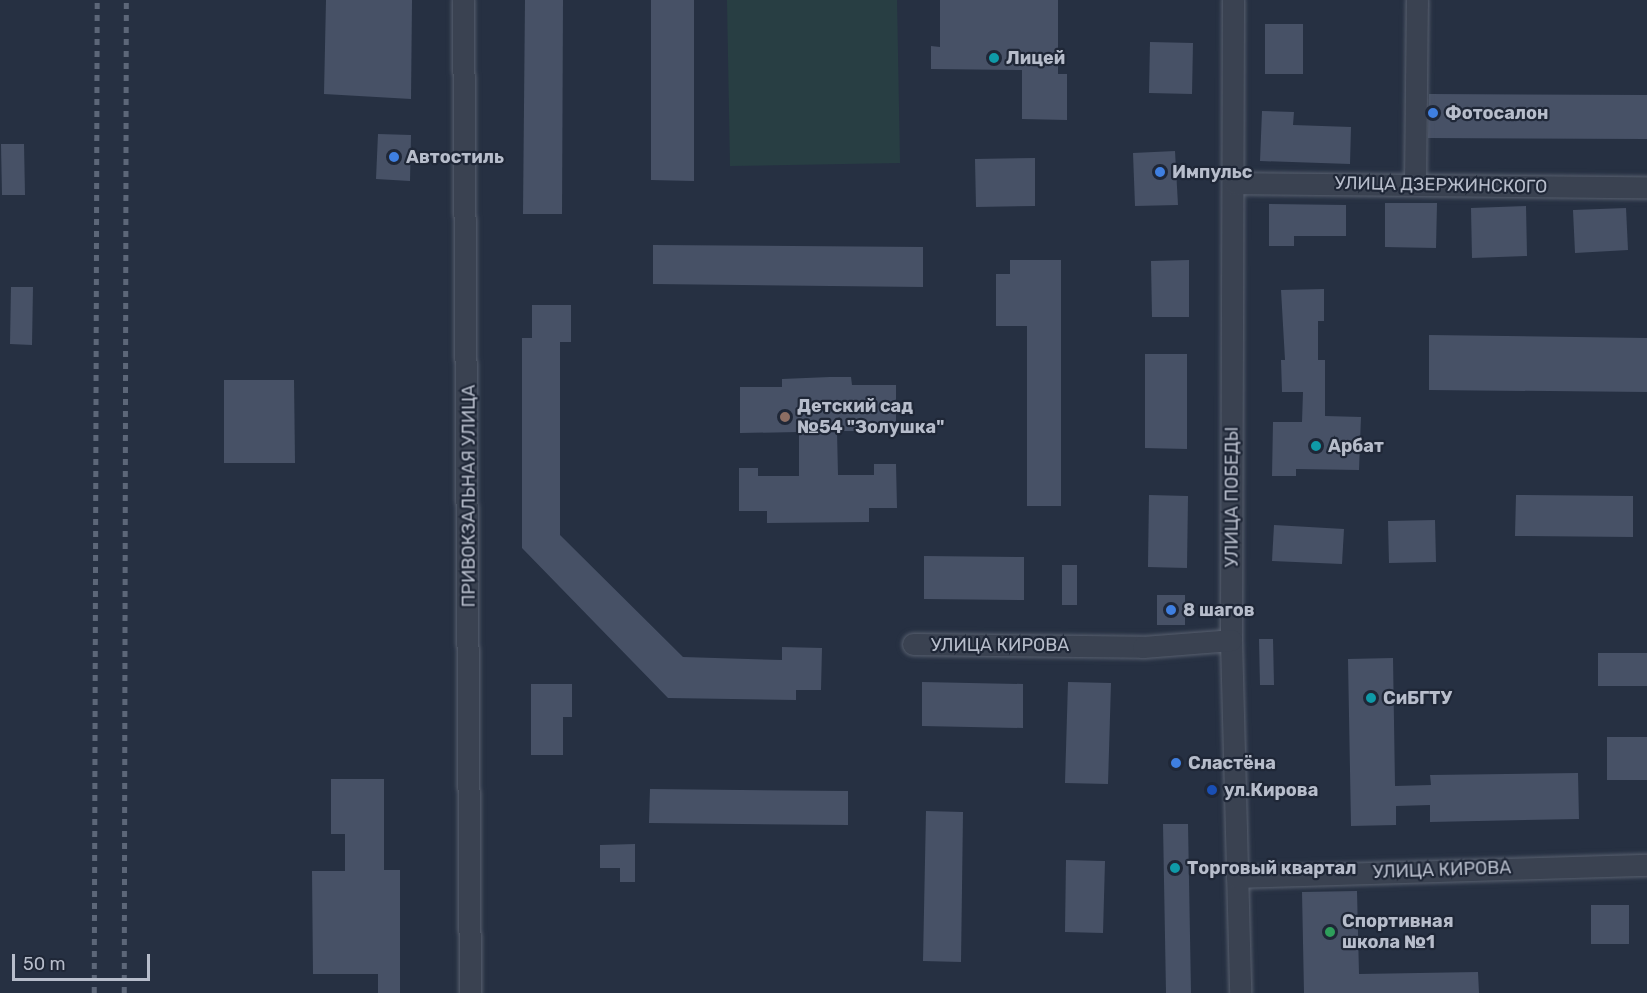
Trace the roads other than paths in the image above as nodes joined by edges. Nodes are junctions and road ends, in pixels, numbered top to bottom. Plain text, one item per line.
1 (463, 0) edge
2 (1233, 0) edge
3 (1417, 0) edge
4 (1235, 183) junction
5 (1415, 184) junction
6 (1647, 187) edge
7 (1231, 640) junction
8 (913, 644) dead end
9 (1647, 864) edge
10 (1237, 876) junction
11 (470, 993) edge
12 (1240, 993) edge

1 - 11 street, ПРИВОКЗАЛЬНАЯ УЛИЦА
2 - 4 street, УЛИЦА ПОБЕДЫ
3 - 5 street
4 - 5 street, УЛИЦА ДЗЕРЖИНСКОГО
4 - 7 street, УЛИЦА ПОБЕДЫ
5 - 6 street, УЛИЦА ДЗЕРЖИНСКОГО
7 - 8 street, УЛИЦА КИРОВА
7 - 10 street, УЛИЦА ПОБЕДЫ
9 - 10 street, УЛИЦА КИРОВА
10 - 12 street, УЛИЦА ПОБЕДЫ

